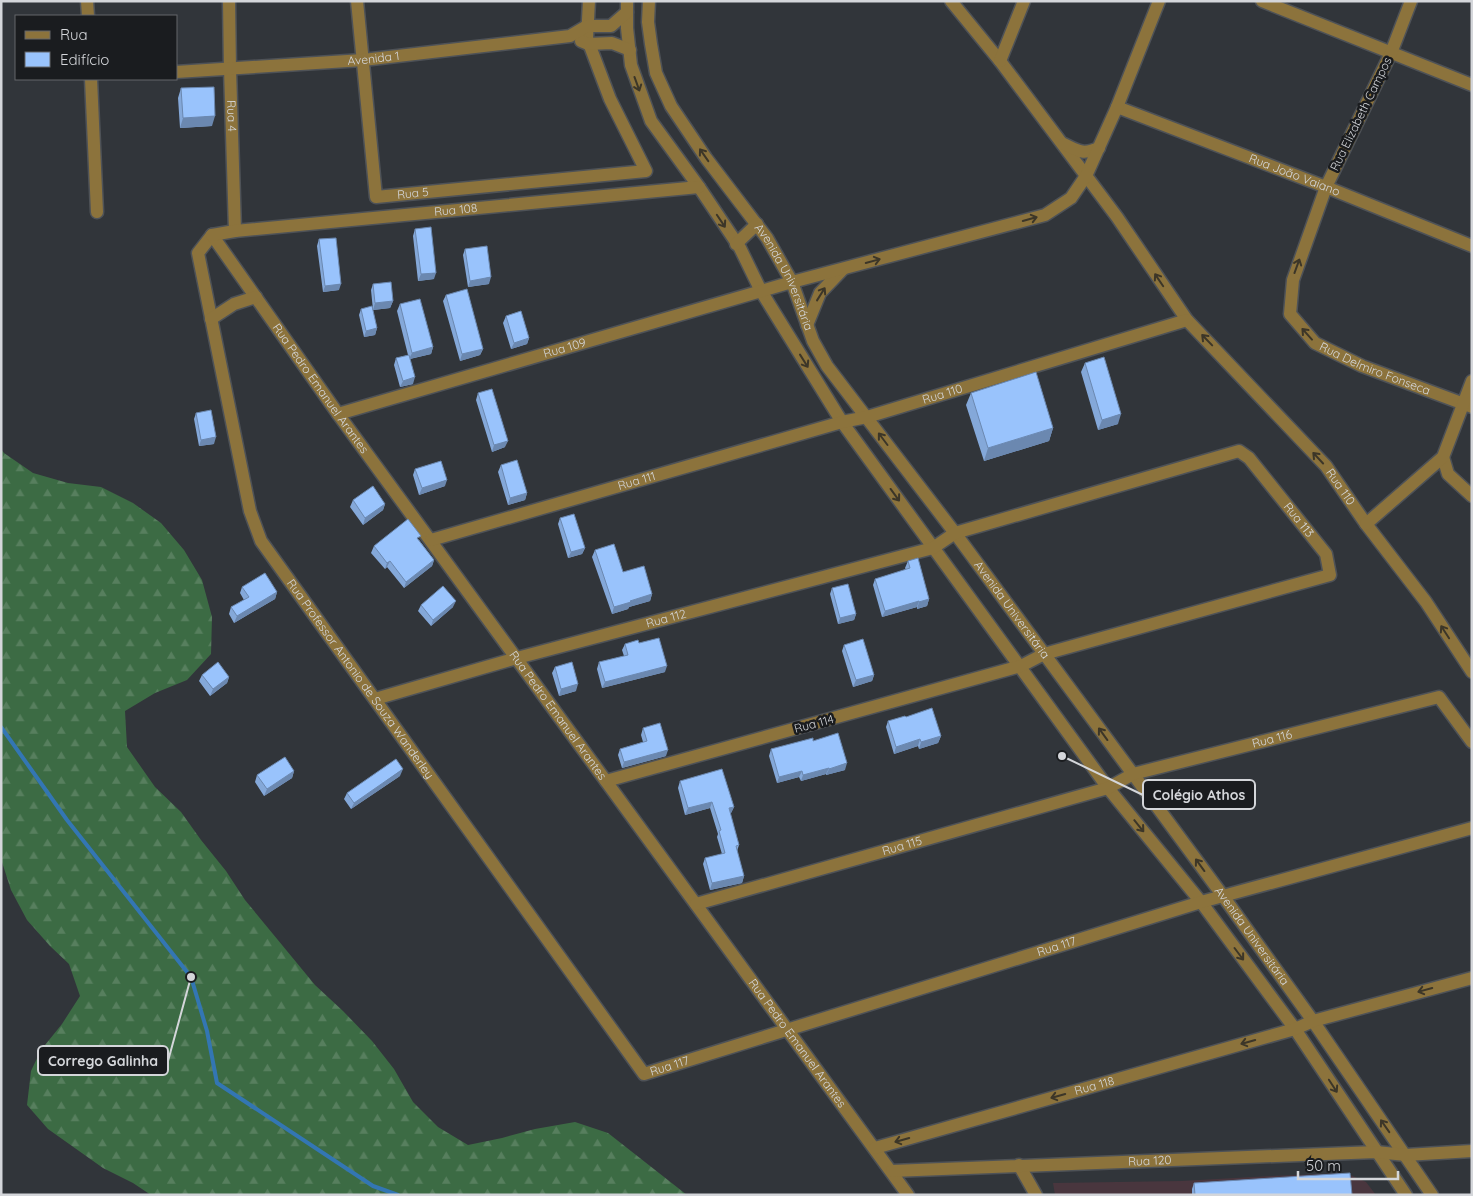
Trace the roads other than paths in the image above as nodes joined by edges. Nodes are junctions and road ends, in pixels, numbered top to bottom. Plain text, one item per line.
1 (88, 1) edge
2 (230, 1) edge
3 (357, 1) edge
4 (589, 1) edge
5 (648, 1) edge
6 (951, 1) edge
7 (1024, 1) edge
8 (1159, 1) edge
9 (1262, 1) edge
10 (1411, 1) edge
11 (627, 6) edge
12 (88, 15) edge
13 (587, 26) junction
14 (570, 36) junction
15 (588, 44) junction
16 (630, 50) junction
17 (1391, 53) junction
18 (363, 60) junction
19 (1000, 61) junction
20 (230, 69) junction
21 (178, 72) edge
22 (91, 80) edge
23 (1472, 85) edge
24 (1116, 107) junction
25 (1061, 143) junction
26 (1098, 148) junction
27 (1086, 176) junction
28 (1326, 187) junction
29 (699, 188) junction
30 (97, 212) dead end
31 (757, 224) junction
32 (235, 231) junction
33 (212, 235) junction
34 (736, 244) junction
35 (1472, 246) edge
36 (843, 269) junction
37 (792, 282) junction
38 (761, 291) junction
39 (256, 297) junction
40 (1290, 314) joint
41 (211, 319) junction
42 (1187, 320) junction
43 (807, 325) junction
44 (1472, 381) edge
45 (1467, 405) edge
46 (338, 414) junction
47 (867, 417) junction
48 (842, 422) junction
49 (1443, 457) junction
50 (1472, 496) edge
51 (1366, 524) junction
52 (955, 533) junction
53 (430, 540) junction
54 (934, 548) junction
55 (1044, 654) junction
56 (517, 658) junction
57 (1021, 666) junction
58 (1472, 672) edge
59 (374, 699) junction
60 (1472, 742) edge
61 (1133, 774) junction
62 (606, 781) junction
63 (1108, 788) junction
64 (1472, 828) edge
65 (1223, 896) junction
66 (1201, 902) junction
67 (696, 904) junction
68 (1472, 978) edge
69 (1313, 1020) junction
70 (788, 1029) junction
71 (1295, 1029) junction
72 (644, 1074) joint
73 (874, 1148) junction
74 (1376, 1152) junction
75 (1472, 1152) edge
76 (1406, 1155) junction
77 (1019, 1165) junction
78 (892, 1170) junction
79 (908, 1195) edge
80 (1036, 1195) edge
81 (1406, 1195) edge
82 (1432, 1195) edge

1 - 12 street
2 - 20 street, Rua 4
3 - 18 street, Rua 5
4 - 13 street
31 -> 5 street, Avenida Universitária
6 - 19 street, Rua 110
7 - 19 street
8 - 24 street
9 - 17 street
10 - 17 street, Rua Elizabeth Campos
11 - 13 street
11 - 16 street, Avenida Universitária
13 - 14 street, Avenida 1
13 - 15 street
14 - 15 street
14 - 18 street, Avenida 1
15 - 16 street
15 - 18 street, Rua 5
16 -> 29 street, Avenida Universitária
17 - 23 street
17 - 28 street, Rua Elizabeth Campos
18 - 20 street, Avenida 1
19 - 25 street, Rua 110
20 - 21 street, Avenida 1
20 - 32 street, Rua 4
22 - 30 street
24 - 26 street
24 - 28 street, Rua João Vaiano
25 - 26 street
25 - 27 street, Rua 110
26 - 27 street
36 -> 27 street
42 -> 27 street, Rua 110
28 - 35 street, Rua João Vaiano
40 -> 28 street, Rua Elizabeth Campos
29 - 32 street, Rua 108
29 -> 34 street, Avenida Universitária
31 - 34 street
31 - 37 street, Avenida Universitária
32 - 33 street, Rua 108
33 - 39 street, Rua Pedro Emanuel Arantes
33 - 41 street, Rua Professor Antonio de Souza Wanderley
34 - 38 street, Avenida Universitária
36 - 37 street
43 -> 36 street
37 - 38 street, Rua 109
37 - 43 street, Avenida Universitária
38 - 46 street, Rua 109
38 -> 48 street, Avenida Universitária
39 - 41 street
39 - 46 street, Rua Pedro Emanuel Arantes
45 -> 40 street, Rua Delmiro Fonseca
41 - 59 street, Rua Professor Antonio de Souza Wanderley
42 - 47 street, Rua 110
51 -> 42 street, Rua 110
43 - 47 street, Avenida Universitária
44 - 45 street
45 - 49 street
46 - 53 street, Rua Pedro Emanuel Arantes
47 - 48 street, Rua 110
52 -> 47 street, Avenida Universitária
48 - 53 street, Rua 111
48 -> 54 street, Avenida Universitária
49 - 50 street
49 - 51 street
58 -> 51 street, Rua 110
52 - 54 street, Rua 112
52 - 55 street, Avenida Universitária
52 - 55 street, Rua 113
53 - 56 street, Rua Pedro Emanuel Arantes
54 - 56 street, Rua 112
54 - 57 street, Avenida Universitária
55 - 57 street, Rua 113
61 -> 55 street, Avenida Universitária
56 - 59 street, Rua 112
56 - 62 street, Rua Pedro Emanuel Arantes
57 - 62 street, Rua 114
57 - 63 street, Avenida Universitária
59 - 72 street, Rua Professor Antonio de Souza Wanderley
60 - 61 street, Rua 116
61 - 63 street, Rua 116
65 -> 61 street, Avenida Universitária
62 - 67 street, Rua Pedro Emanuel Arantes
63 -> 66 street, Avenida Universitária
63 - 67 street, Rua 115
64 - 65 street, Rua 117
65 - 66 street, Rua 117
65 - 69 street, Avenida Universitária
66 - 70 street, Rua 117
66 -> 71 street, Avenida Universitária
67 - 70 street, Rua Pedro Emanuel Arantes
68 -> 69 street, Rua 118
69 - 71 street, Rua 118
76 -> 69 street, Avenida Universitária
70 - 72 street, Rua 117
70 - 73 street, Rua Pedro Emanuel Arantes
71 -> 73 street, Rua 118
71 -> 74 street, Avenida Universitária
73 - 78 street, Rua Pedro Emanuel Arantes
74 - 76 street, Rua 120
74 - 77 street, Rua 120
74 - 81 street, Avenida Universitária
75 - 76 street, Rua 120
76 - 82 street, Avenida Universitária
77 - 78 street, Rua 120
77 - 80 street
78 - 79 street, Rua Pedro Emanuel Arantes

